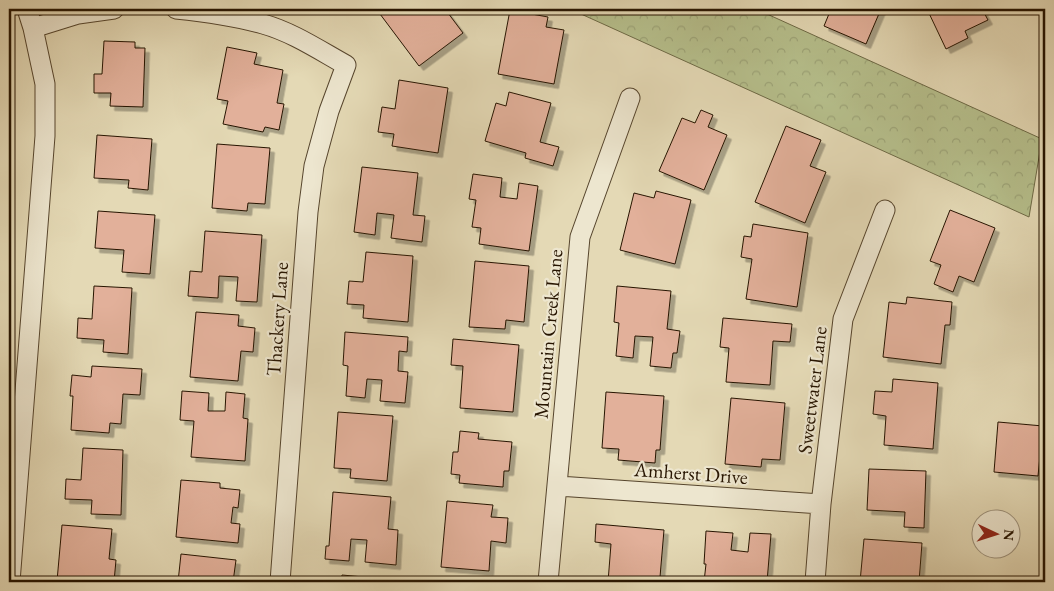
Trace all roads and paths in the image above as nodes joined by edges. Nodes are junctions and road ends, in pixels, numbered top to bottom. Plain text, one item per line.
1 (28, 9) edge
2 (114, 9) edge
3 (176, 9) edge
4 (33, 28) junction
5 (630, 98) dead end
6 (885, 210) dead end
7 (558, 486) junction
8 (821, 504) junction
9 (10, 582) edge
10 (280, 582) edge
11 (548, 582) edge
12 (815, 582) edge

1 - 4 street
2 - 4 street
3 - 10 street, Thackery Lane
4 - 9 street
5 - 7 street, Mountain Creek Lane
6 - 8 street, Sweetwater Lane
7 - 8 street, Amherst Drive
7 - 11 street, Mountain Creek Lane
8 - 12 street, Sweetwater Lane

